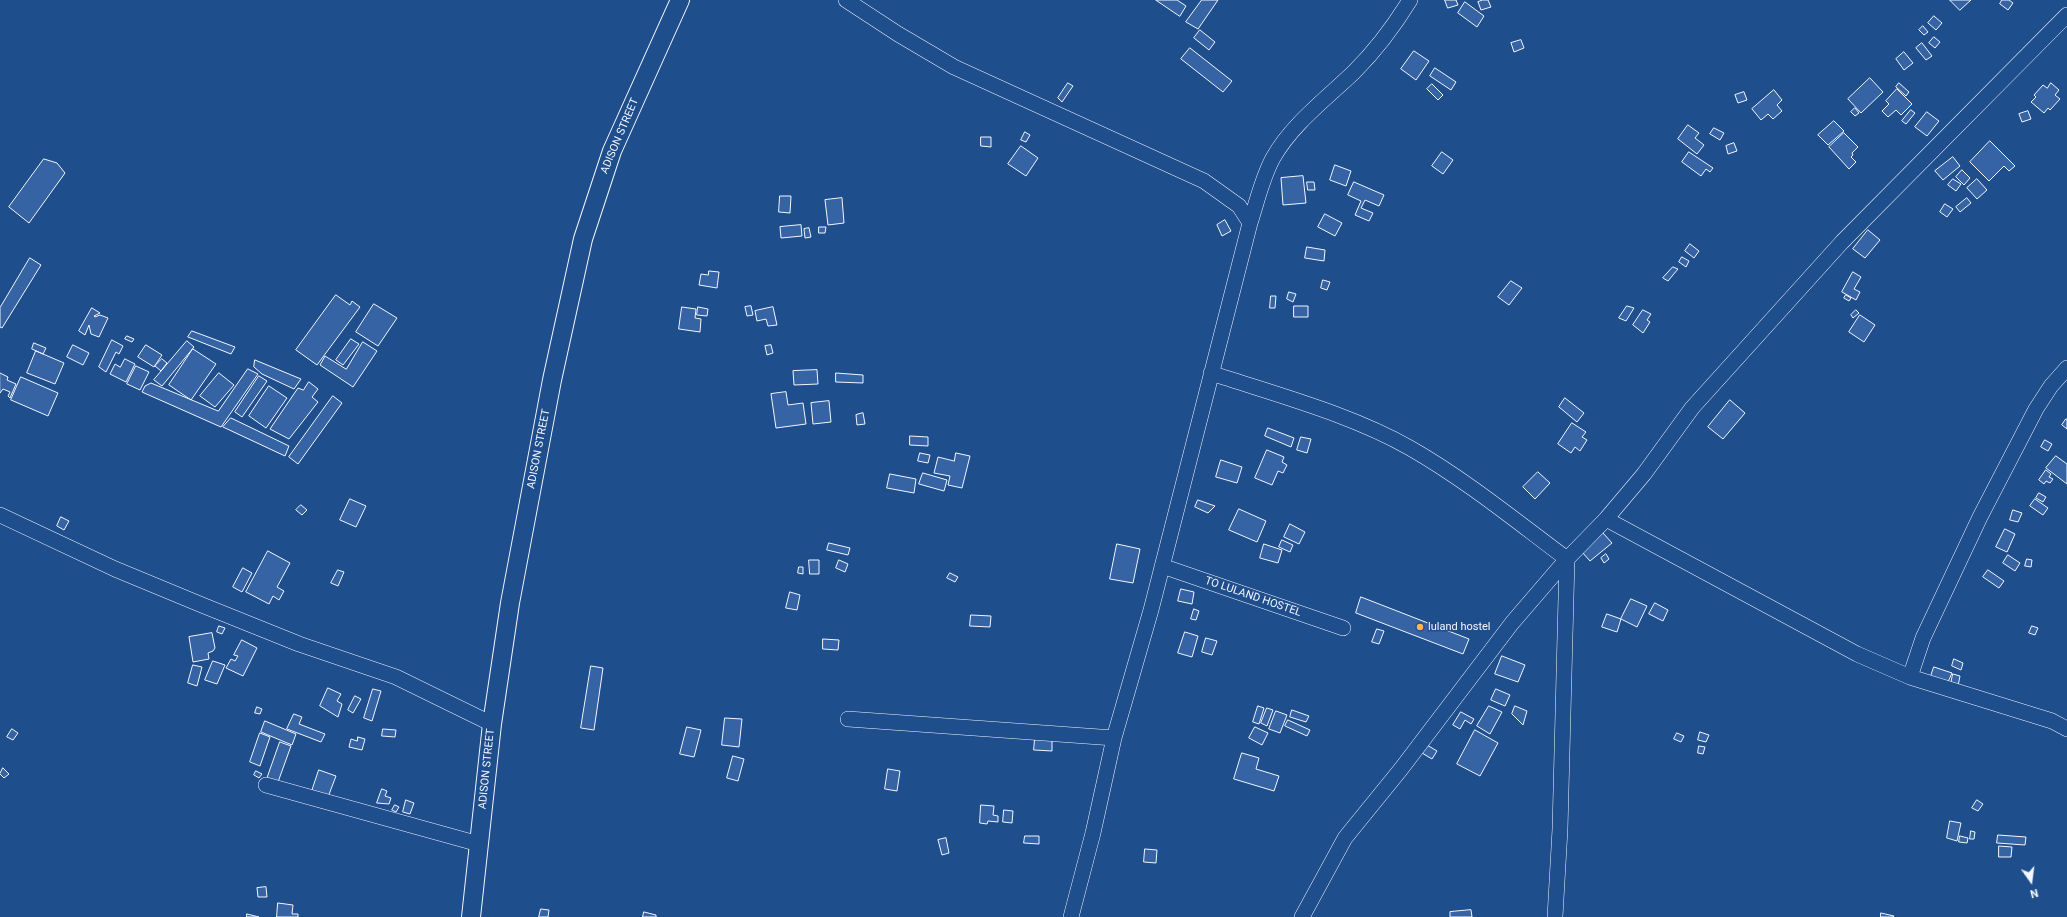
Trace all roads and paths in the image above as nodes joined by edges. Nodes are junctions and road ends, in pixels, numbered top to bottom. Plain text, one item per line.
1 (680, 0) edge
2 (846, 0) edge
3 (1410, 0) edge
4 (2067, 15) edge
5 (1250, 223) junction
6 (2067, 368) edge
7 (1211, 373) junction
8 (0, 515) edge
9 (1606, 519) junction
10 (1567, 559) junction
11 (1162, 566) junction
12 (1344, 628) dead end
13 (1910, 677) junction
14 (848, 719) dead end
15 (492, 724) junction
16 (2067, 729) edge
17 (1114, 738) junction
18 (266, 785) dead end
19 (479, 844) junction
20 (471, 917) edge
21 (1071, 917) edge
22 (1302, 917) edge
23 (1555, 917) edge

1 - 15 street, ADISON STREET
2 - 5 street
3 - 5 street
4 - 9 street
5 - 7 street
6 - 13 street
7 - 10 street
7 - 11 street
8 - 15 street
9 - 10 street
9 - 13 street
10 - 22 street
10 - 23 street
11 - 12 street, TO LULAND HOSTEL
11 - 17 street
13 - 16 street
14 - 17 street
15 - 19 street, ADISON STREET
17 - 21 street
18 - 19 street
19 - 20 street, ADISON STREET

